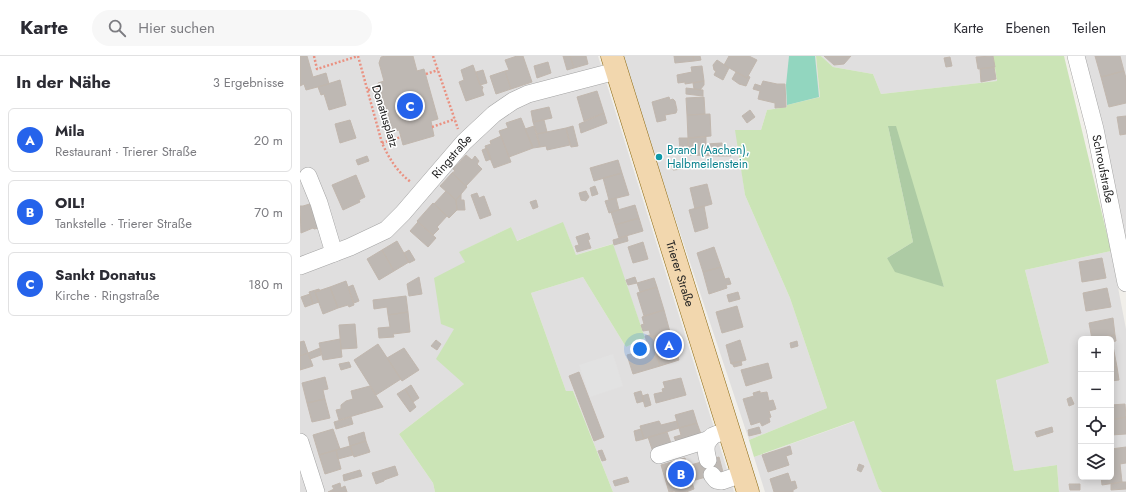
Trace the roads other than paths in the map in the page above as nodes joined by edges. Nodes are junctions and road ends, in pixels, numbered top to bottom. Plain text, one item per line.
1 (1076, 56) edge
2 (614, 63) edge
3 (308, 176) dead end
4 (334, 253) junction
5 (300, 266) edge
6 (1126, 281) edge
7 (719, 434) junction
8 (300, 442) edge
9 (659, 455) dead end
10 (745, 483) edge
11 (316, 492) edge

1 - 6 street, Schroufstraße
2 - 4 street, Ringstraße
2 - 7 main road, Trierer Straße
3 - 4 street
4 - 5 street, Ringstraße
7 - 9 street
7 - 10 main road, Trierer Straße
7 - 10 street
8 - 11 street

